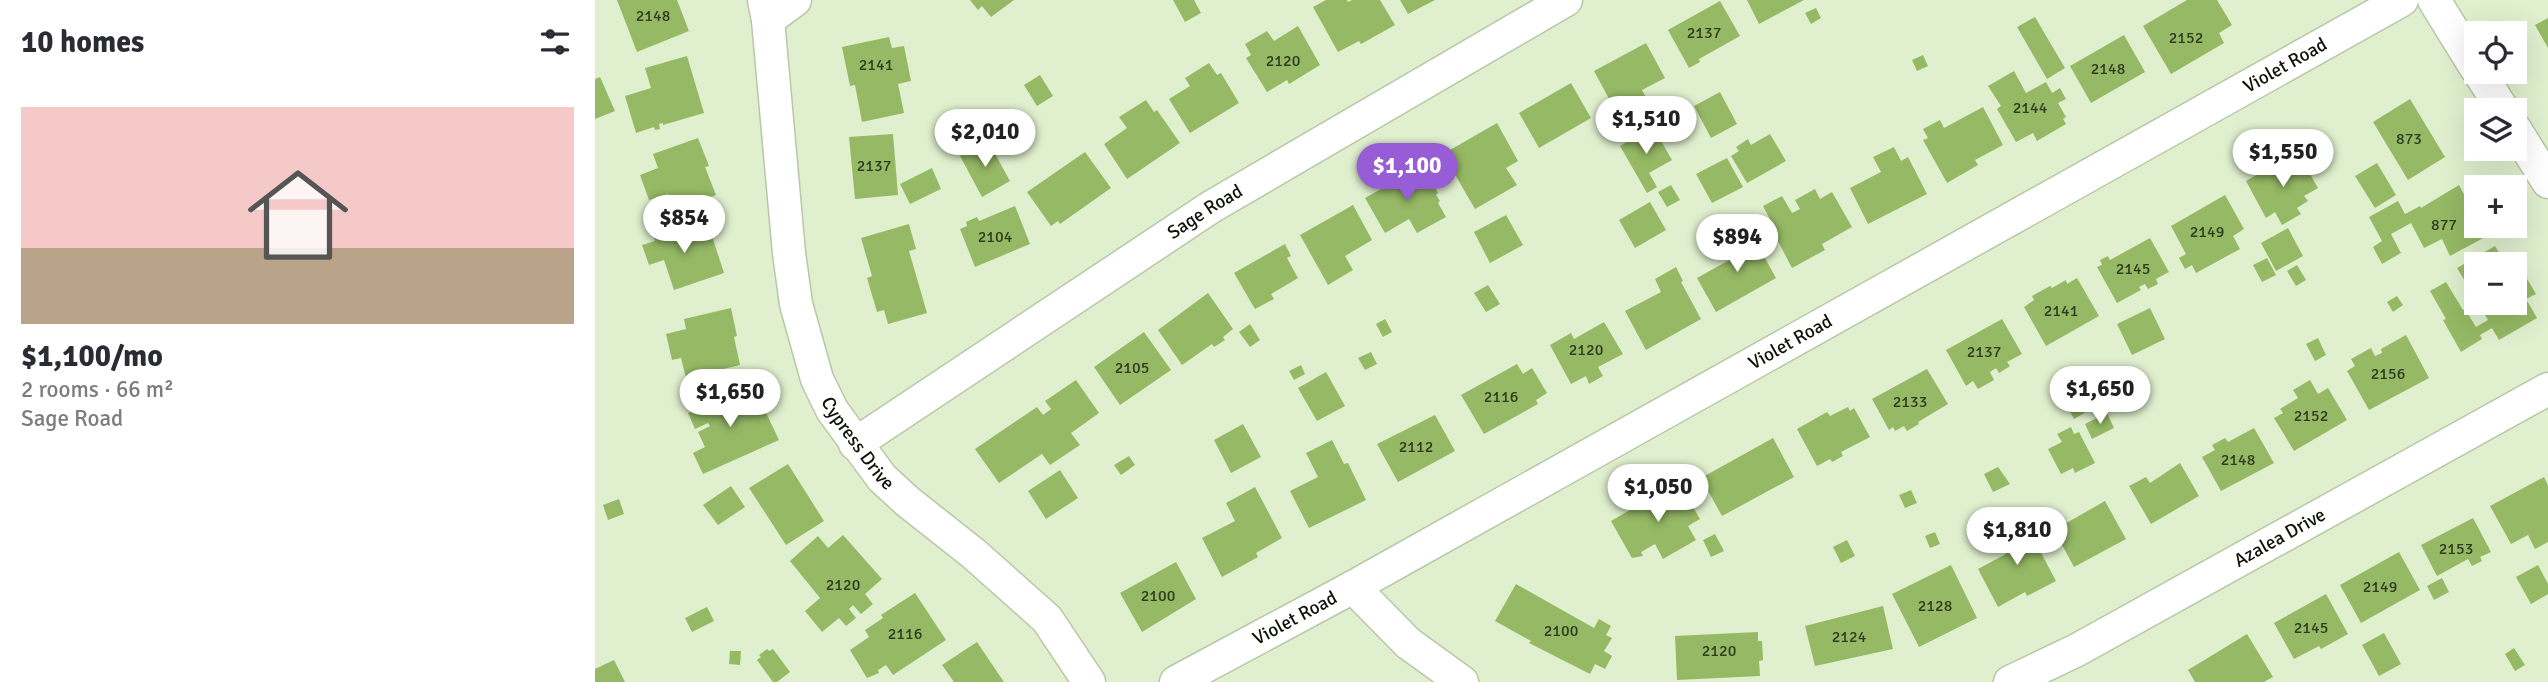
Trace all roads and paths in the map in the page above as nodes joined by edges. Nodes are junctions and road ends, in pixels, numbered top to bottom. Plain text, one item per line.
1 (795, 0) edge
2 (1566, 0) edge
3 (2403, 0) edge
4 (2434, 0) edge
5 (766, 10) edge
6 (2464, 49) edge
7 (2527, 148) edge
8 (2548, 182) edge
9 (2548, 389) edge
10 (855, 444) junction
11 (1353, 587) junction
12 (1089, 682) edge
13 (1176, 682) edge
14 (1462, 682) edge
15 (2010, 682) edge

1 - 5 street
2 - 10 street, Sage Road
3 - 11 street, Violet Road
4 - 6 street
5 - 10 street, Cypress Drive
7 - 8 street
9 - 15 street, Azalea Drive
10 - 12 street, Cypress Drive
11 - 13 street, Violet Road
11 - 14 street

